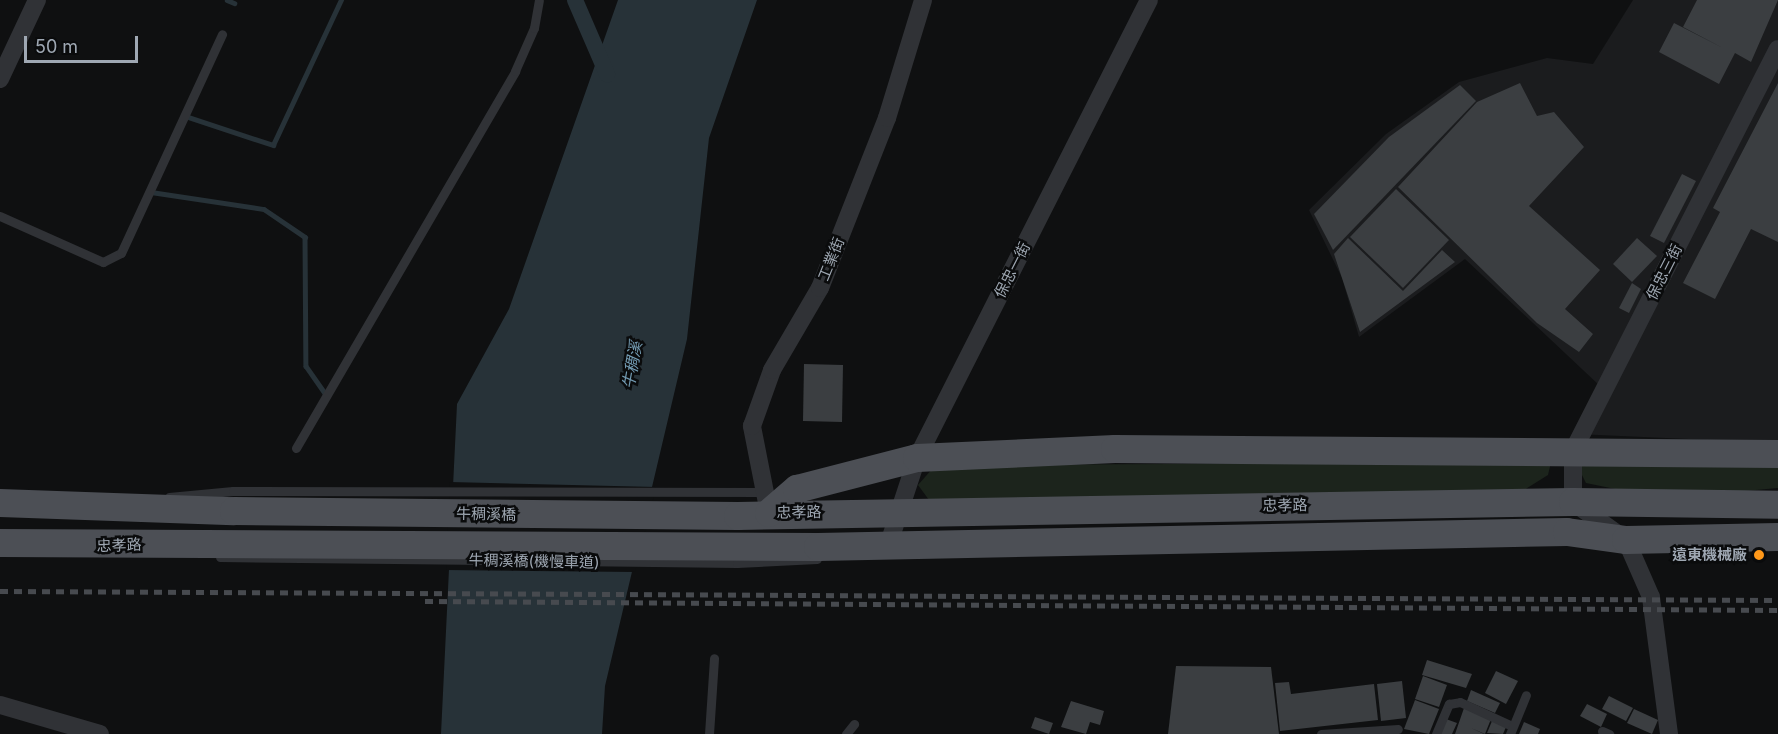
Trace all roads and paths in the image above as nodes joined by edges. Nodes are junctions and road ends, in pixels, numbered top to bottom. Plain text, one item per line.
1 (37, 0) edge
2 (539, 0) edge
3 (923, 0) edge
4 (1149, 0) edge
5 (222, 34) dead end
6 (1778, 49) edge
7 (0, 80) edge
8 (0, 216) edge
9 (296, 448) dead end
10 (1573, 452) junction
11 (1778, 454) edge
12 (917, 458) junction
13 (1573, 502) junction
14 (0, 503) edge
15 (767, 503) junction
16 (1778, 505) edge
17 (898, 510) junction
18 (1778, 537) edge
19 (1626, 540) junction
20 (0, 543) edge
21 (888, 546) junction
22 (234, 550) joint
23 (714, 658) dead end
24 (1526, 695) dead end
25 (0, 705) edge
26 (854, 724) dead end
27 (67, 729) edge
28 (1398, 729) dead end
29 (1511, 730) edge
30 (1337, 733) edge
31 (100, 734) edge
32 (709, 734) edge
33 (846, 734) edge
34 (1321, 734) edge
35 (1436, 734) edge
36 (1669, 734) edge

1 - 7 street
2 - 9 lane
3 - 15 street, 工業街
4 - 12 street, 保忠一街
5 - 8 lane
6 - 10 street, 保忠三街
10 - 11 main road, 忠孝路
10 - 12 main road, 忠孝路
10 - 13 street, 保忠三街
12 - 15 main road, 忠孝路
12 - 17 street, 保忠一街
13 - 16 main road, 忠孝路
13 - 17 main road, 忠孝路
13 - 19 street
14 - 15 main road, 牛稠溪橋
15 - 17 main road, 忠孝路
17 - 21 street, 保忠一街
18 - 19 main road
19 - 21 main road
19 - 36 street
20 - 22 main road, 忠孝路
21 - 22 main road, 牛稠溪橋
23 - 32 lane
24 - 29 lane
25 - 27 street
26 - 33 lane
27 - 31 street
28 - 30 lane
29 - 35 lane
30 - 34 lane

